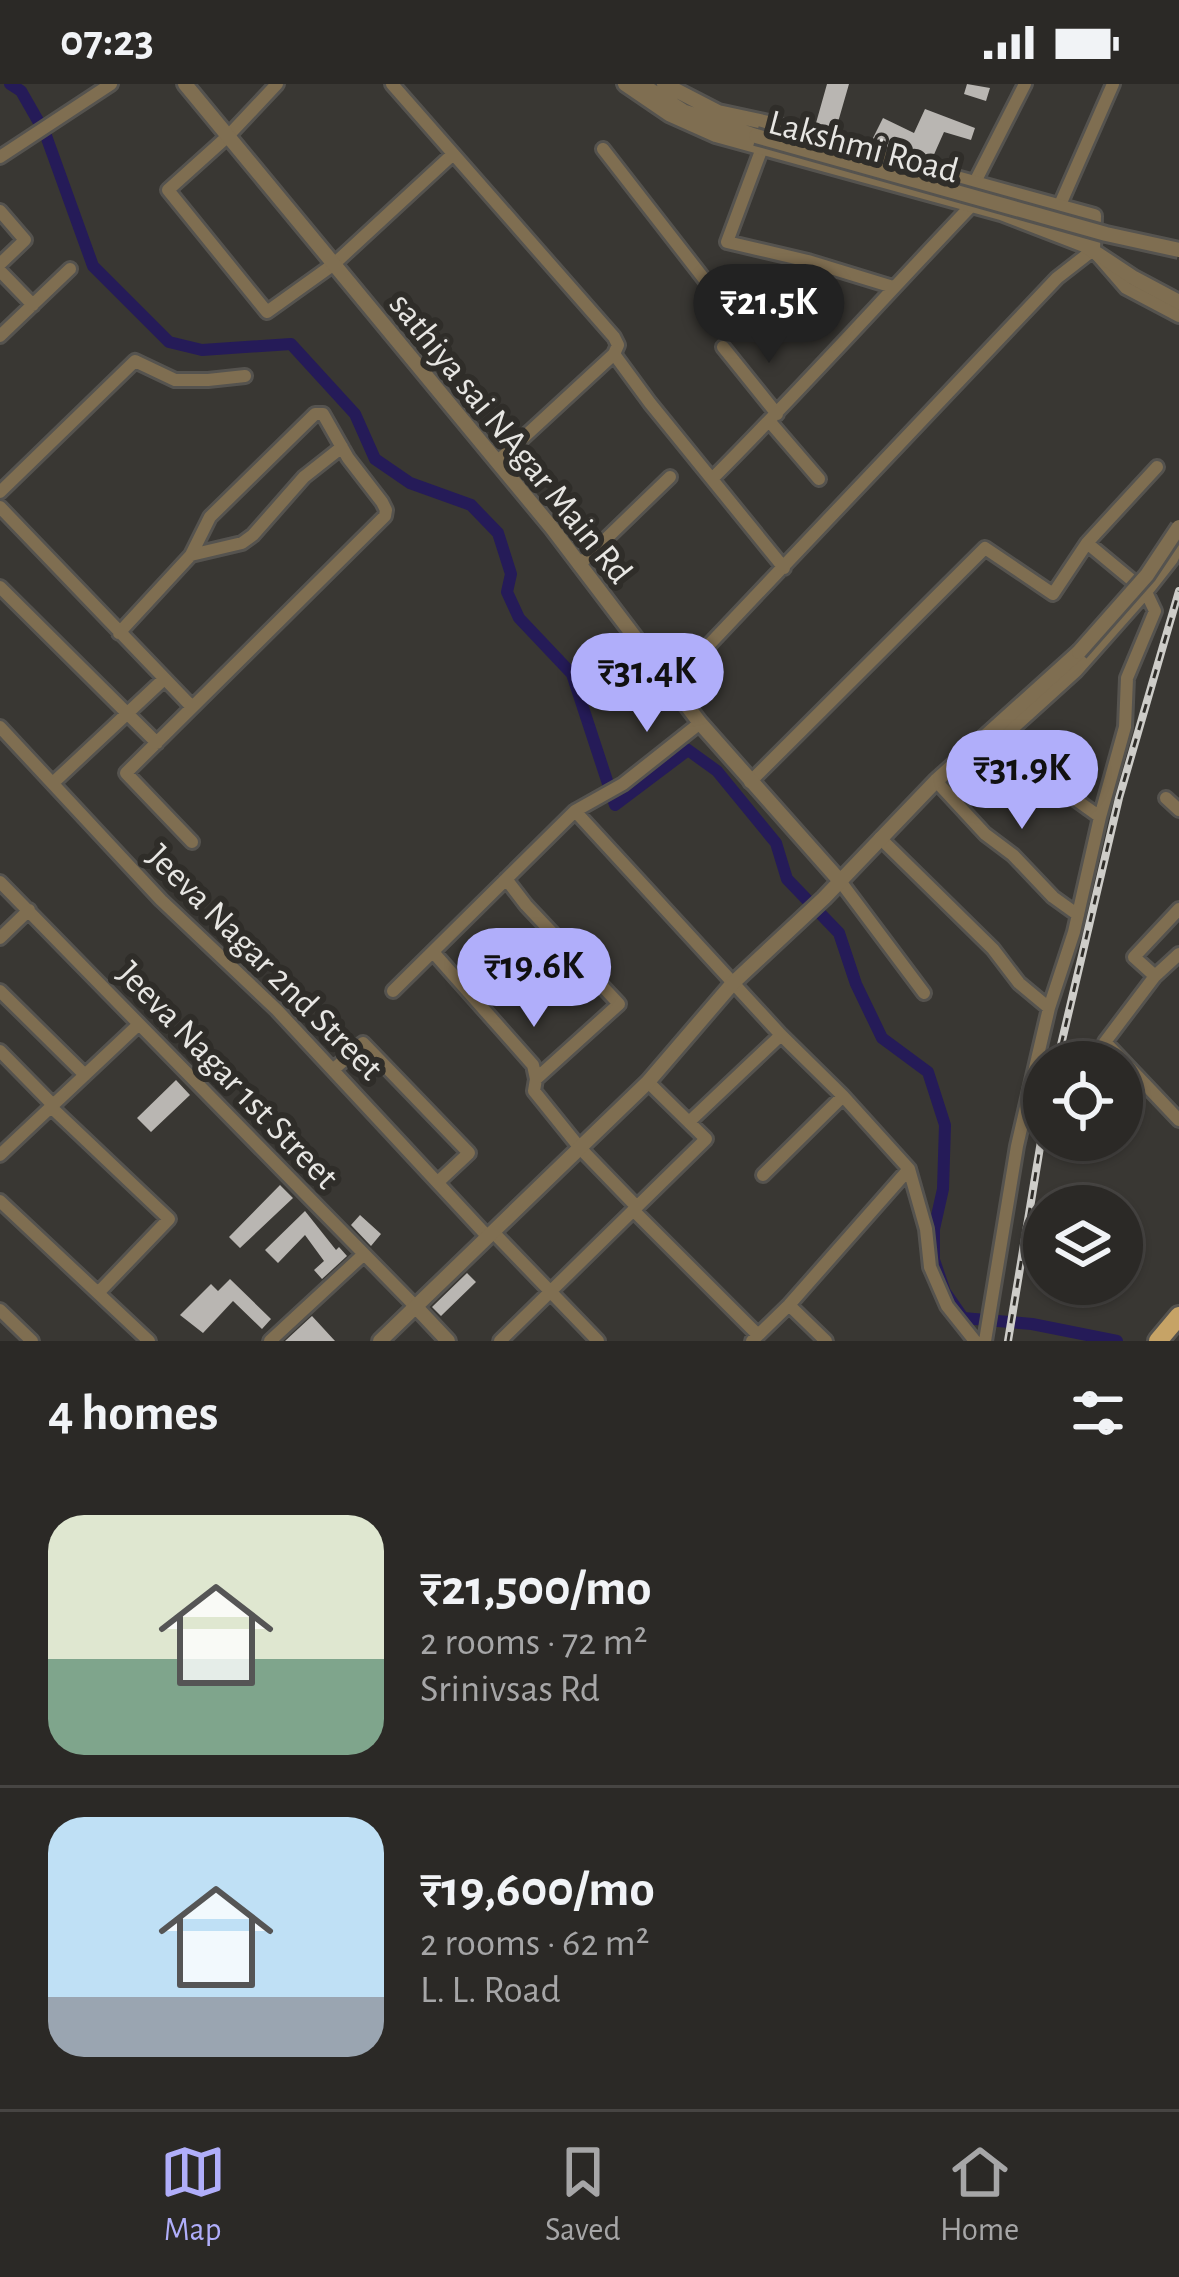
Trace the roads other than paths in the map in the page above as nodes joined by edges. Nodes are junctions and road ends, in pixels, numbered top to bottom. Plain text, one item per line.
1 (111, 84) edge
2 (185, 84) edge
3 (277, 84) edge
4 (392, 84) edge
5 (625, 84) edge
6 (640, 84) edge
7 (664, 84) edge
8 (1025, 84) edge
9 (1113, 84) edge
10 (228, 136) junction
11 (759, 142) junction
12 (602, 149) dead end
13 (452, 154) junction
14 (0, 157) edge
15 (974, 184) junction
16 (972, 205) junction
17 (1059, 207) junction
18 (0, 211) edge
19 (1093, 250) junction
20 (1179, 250) edge
21 (808, 261) junction
22 (334, 265) junction
23 (0, 267) edge
24 (70, 269) dead end
25 (893, 287) junction
26 (1179, 302) edge
27 (32, 304) junction
28 (1179, 316) edge
29 (0, 336) edge
30 (723, 347) dead end
31 (614, 354) junction
32 (245, 376) dead end
33 (774, 418) junction
34 (342, 447) junction
35 (497, 462) junction
36 (1156, 467) dead end
37 (670, 477) dead end
38 (712, 479) junction
39 (819, 479) dead end
40 (0, 492) edge
41 (0, 507) edge
42 (1179, 527) edge
43 (1087, 543) junction
44 (1179, 544) edge
45 (190, 555) junction
46 (579, 565) junction
47 (784, 568) junction
48 (0, 587) edge
49 (1146, 592) junction
50 (119, 632) junction
51 (164, 679) junction
52 (670, 686) junction
53 (192, 707) junction
54 (126, 714) junction
55 (700, 723) junction
56 (0, 727) edge
57 (1006, 735) junction
58 (157, 743) junction
59 (950, 770) junction
60 (937, 781) junction
61 (53, 782) junction
62 (750, 782) junction
63 (1166, 798) dead end
64 (1179, 810) edge
65 (574, 811) junction
66 (1100, 817) junction
67 (880, 838) junction
68 (192, 842) dead end
69 (506, 880) junction
70 (841, 881) junction
71 (0, 882) edge
72 (1179, 909) edge
73 (29, 910) junction
74 (1078, 915) junction
75 (0, 938) edge
76 (433, 952) junction
77 (1179, 954) edge
78 (1155, 976) junction
79 (733, 983) junction
80 (0, 991) edge
81 (394, 991) dead end
82 (924, 992) dead end
83 (1049, 1007) junction
84 (139, 1024) junction
85 (781, 1035) junction
86 (0, 1051) edge
87 (333, 1070) junction
88 (85, 1075) junction
89 (536, 1079) junction
90 (648, 1082) junction
91 (843, 1096) junction
92 (52, 1106) junction
93 (1179, 1120) edge
94 (688, 1122) junction
95 (0, 1131) edge
96 (12, 1143) junction
97 (580, 1148) junction
98 (0, 1155) edge
99 (909, 1169) junction
100 (763, 1175) dead end
101 (438, 1182) junction
102 (0, 1201) edge
103 (635, 1208) junction
104 (491, 1234) junction
105 (364, 1254) junction
106 (550, 1291) junction
107 (98, 1293) junction
108 (789, 1305) junction
109 (416, 1306) junction
110 (0, 1310) edge
111 (1179, 1316) edge
112 (1179, 1329) edge
113 (986, 1336) edge
114 (755, 1338) edge
115 (32, 1341) edge
116 (149, 1341) edge
117 (270, 1341) edge
118 (380, 1341) edge
119 (448, 1341) edge
120 (500, 1341) edge
121 (598, 1341) edge
122 (826, 1341) edge
123 (975, 1341) edge
124 (1158, 1341) edge
125 (1169, 1341) edge

1 - 14 street
2 - 10 street, sathiya sai NAgar Main Rd
3 - 10 street
4 - 13 street
5 - 11 street, Lakshmi Road
6 - 11 street, Lakshmi Road
7 - 15 street, Lakshmi Road
8 - 15 street
9 - 17 street
10 - 22 street, sathiya sai NAgar Main Rd
10 - 22 street
11 - 16 street, Lakshmi Road
11 - 20 street, bridge
11 - 21 street
12 - 21 street
13 - 22 street
13 - 31 street
15 - 17 street, Lakshmi Road
16 - 19 street, Lakshmi Road
16 - 25 street
17 - 19 street, Lakshmi Road
18 - 23 street
19 - 26 street, Lakshmi Road
19 - 28 street
19 - 47 street
21 - 25 street
22 - 35 street, sathiya sai NAgar Main Rd
23 - 27 street
24 - 27 street
25 - 33 street
27 - 29 street
30 - 33 street
31 - 35 street
31 - 38 street
32 - 40 street
33 - 38 street
33 - 39 street
34 - 45 street
34 - 45 street
34 - 53 street
35 - 46 street, sathiya sai NAgar Main Rd
36 - 43 street
37 - 46 street
38 - 47 street
41 - 50 street
42 - 59 street, bridge
43 - 49 street
43 - 62 street
44 - 49 street
45 - 50 street
46 - 52 street, sathiya sai NAgar Main Rd
47 - 52 street
48 - 54 street
49 - 57 street
49 - 66 street
50 - 51 street
51 - 53 street
51 - 54 street
52 - 55 street, sathiya sai NAgar Main Rd
53 - 58 street
54 - 58 street
54 - 61 street
55 - 62 street, sathiya sai NAgar Main Rd
55 - 65 street
56 - 61 street, Jeeva Nagar 2nd Street
57 - 59 street
57 - 66 street
58 - 68 street
59 - 60 street
60 - 67 street
60 - 74 street
61 - 87 street, Jeeva Nagar 2nd Street
62 - 70 street, sathiya sai NAgar Main Rd
63 - 64 street
65 - 69 street
65 - 79 street
66 - 74 street
67 - 70 street
67 - 83 street
69 - 76 street
69 - 89 street
70 - 79 street
70 - 82 street
71 - 73 street, Jeeva Nagar 1st Street
72 - 78 street
73 - 75 street
73 - 84 street, Jeeva Nagar 1st Street
74 - 83 street
76 - 81 street
76 - 89 street
77 - 78 street
78 - 93 street
79 - 85 street
79 - 90 street
80 - 88 street
83 - 113 street
84 - 88 street
84 - 105 street, Jeeva Nagar 1st Street
85 - 91 street
85 - 94 street
86 - 92 street
87 - 101 street, Jeeva Nagar 2nd Street
87 - 101 street
88 - 92 street
89 - 97 street
90 - 94 street
90 - 97 street
91 - 99 street
91 - 100 street
92 - 96 street
92 - 107 street
94 - 103 street
95 - 96 street
96 - 98 street
97 - 103 street
97 - 104 street
99 - 108 street
99 - 123 street
101 - 104 street, Jeeva Nagar 2nd Street
102 - 107 street
103 - 106 street
103 - 114 street
104 - 106 street, Jeeva Nagar 2nd Street
104 - 109 street
105 - 109 street, Jeeva Nagar 1st Street
105 - 117 street
106 - 120 street
106 - 121 street, Jeeva Nagar 2nd Street
107 - 116 street
108 - 114 street
108 - 122 street
109 - 118 street
109 - 119 street
110 - 115 street
111 - 124 main road
112 - 125 street

